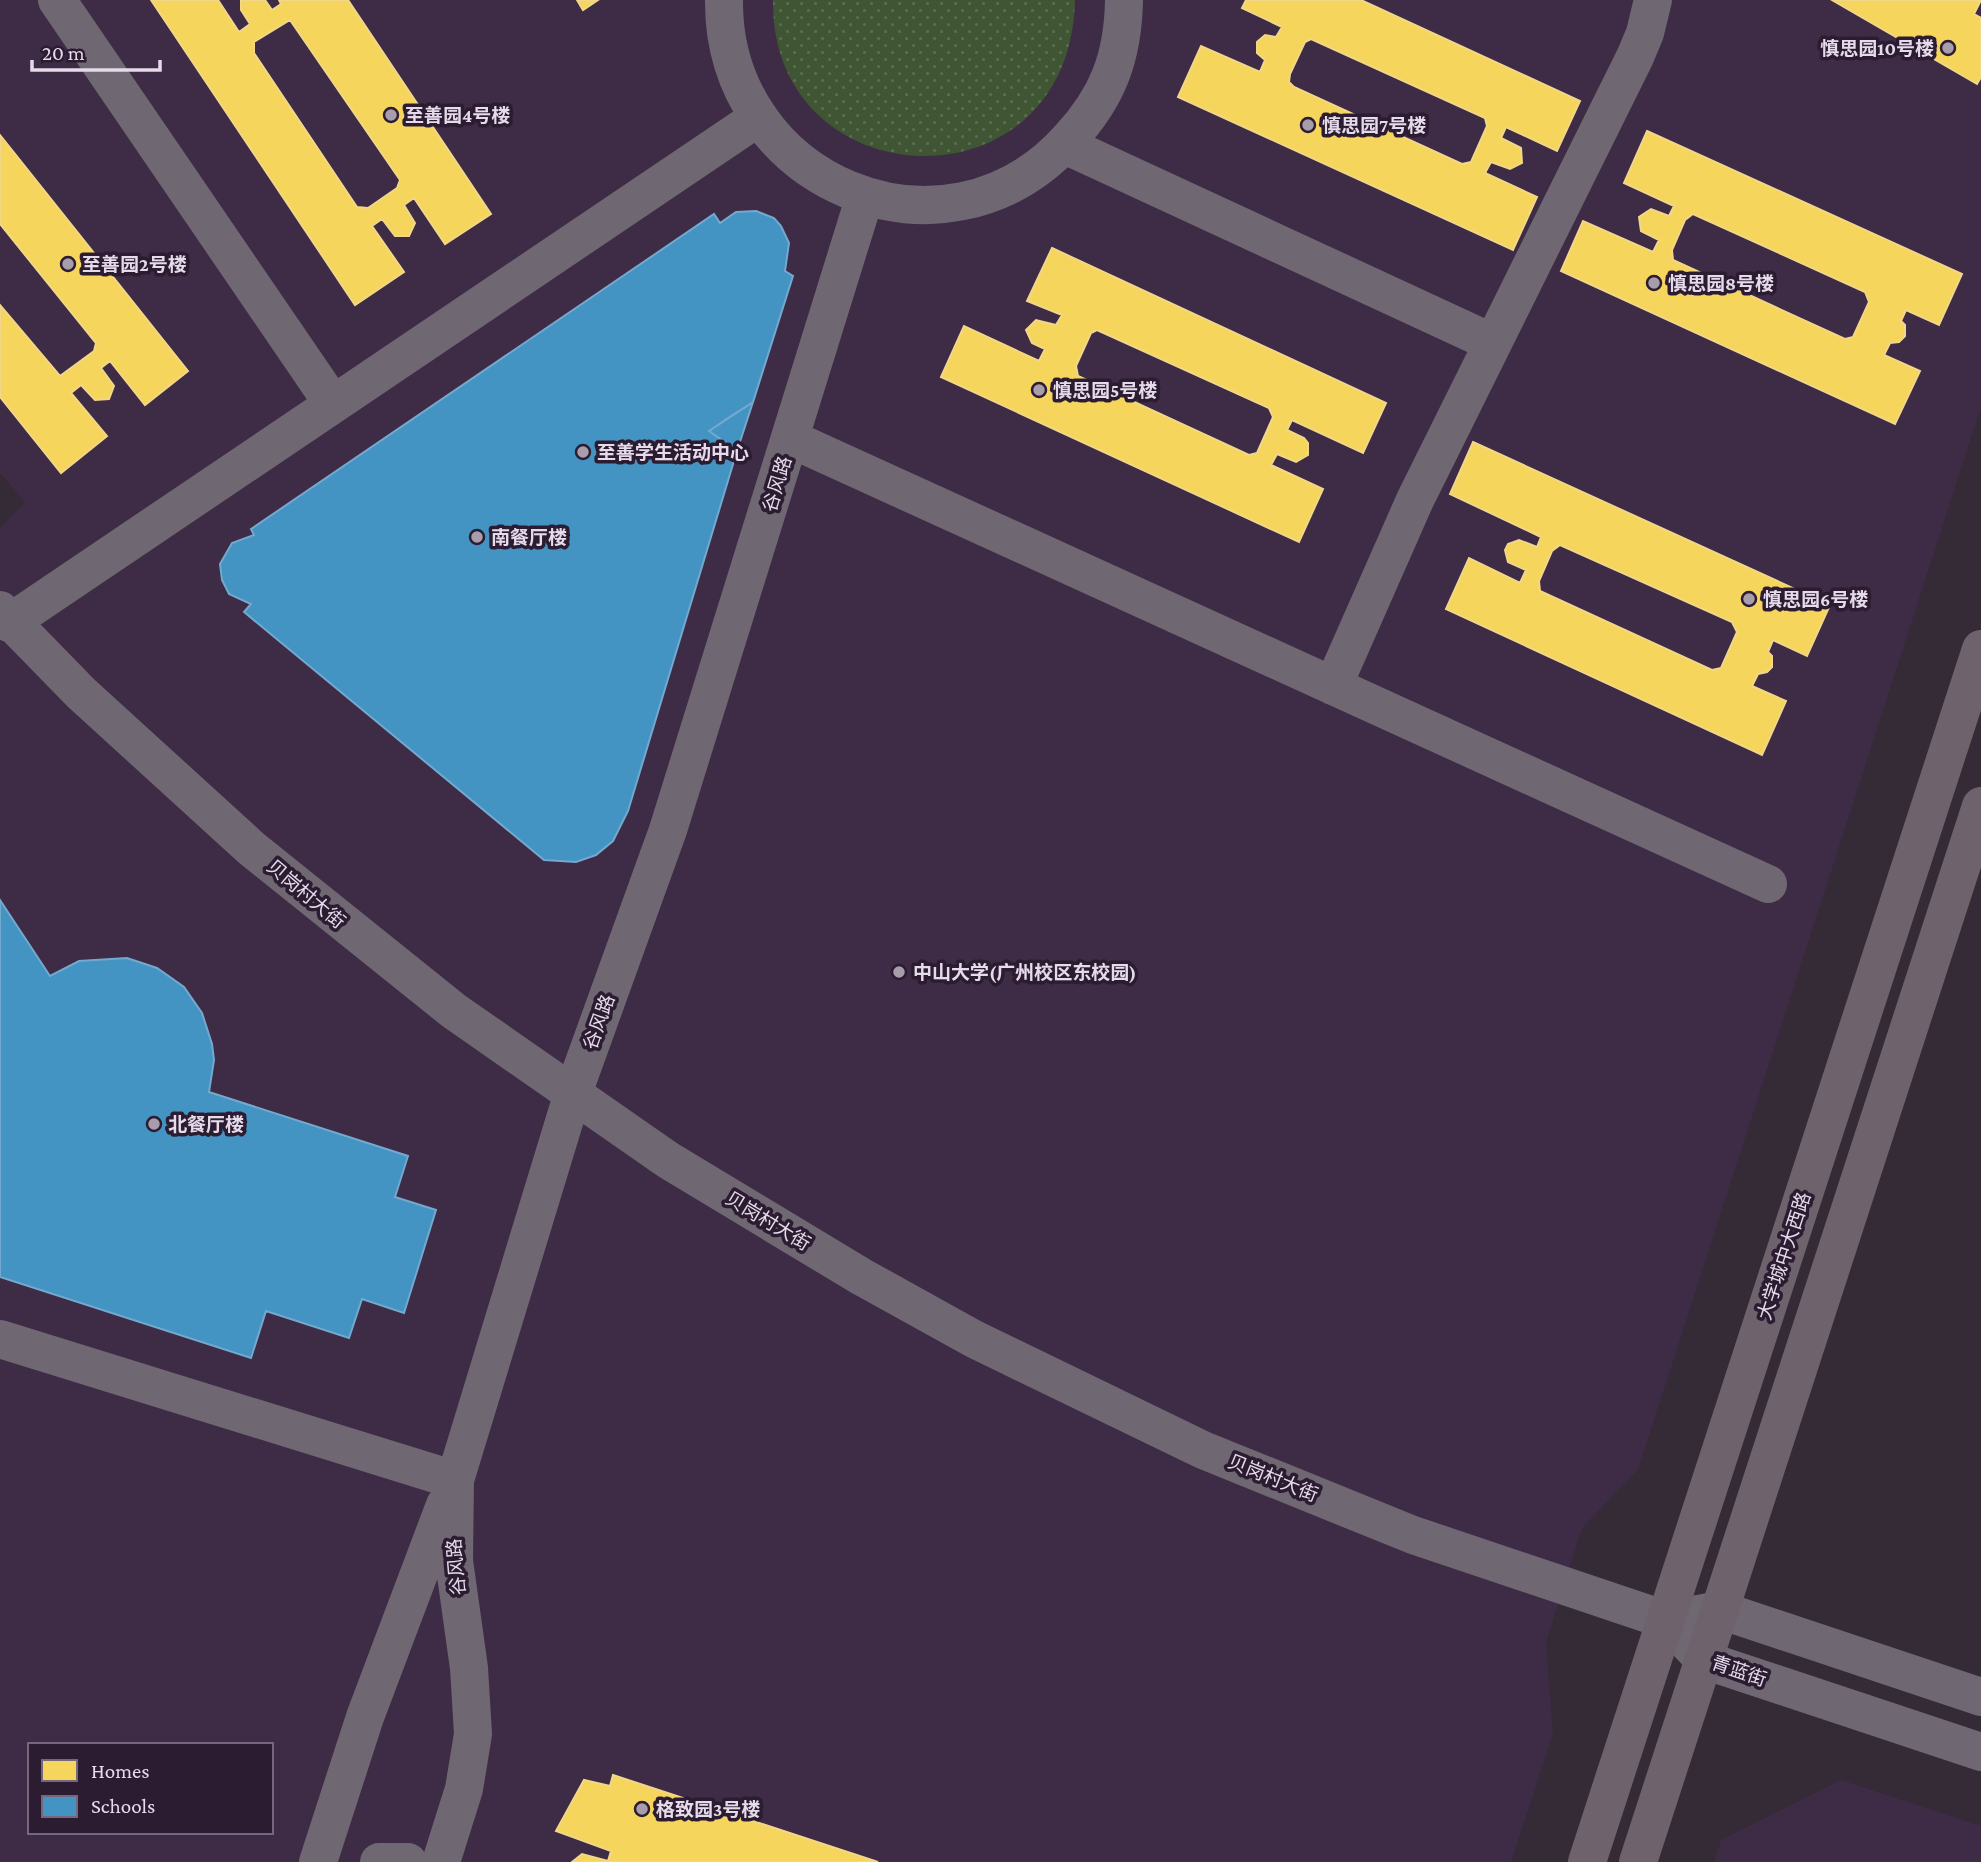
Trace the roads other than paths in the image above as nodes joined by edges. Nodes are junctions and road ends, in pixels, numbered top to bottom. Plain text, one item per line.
1 (724, 0) edge
2 (1124, 0) edge
3 (1653, 0) edge
4 (66, 3) edge
5 (759, 117) junction
6 (1065, 145) junction
7 (865, 196) junction
8 (1493, 343) junction
9 (333, 404) junction
10 (791, 439) junction
11 (5, 616) edge
12 (1981, 649) edge
13 (1333, 686) junction
14 (1981, 806) edge
15 (1768, 884) dead end
16 (572, 1096) junction
17 (0, 1339) edge
18 (455, 1480) junction
19 (1720, 1610) junction
20 (1666, 1620) junction
21 (1704, 1660) junction
22 (1981, 1697) edge
23 (1981, 1752) edge
24 (318, 1862) edge
25 (379, 1862) edge
26 (408, 1862) edge
27 (441, 1862) edge
28 (1587, 1862) edge
29 (1638, 1862) edge

1 - 5 street
2 - 6 street
3 - 8 street
4 - 9 street
5 - 7 street
5 - 9 street
6 - 7 street
6 - 8 street
7 - 10 street, 谷风路
8 - 13 street
9 - 11 street
10 - 13 street
10 - 16 street, 谷风路
11 - 16 street, 贝岗村大街
12 - 20 main road, 大学城中大西路
13 - 15 street
14 - 19 main road
16 - 18 street, 谷风路
16 - 20 street, 贝岗村大街
17 - 18 street
18 - 24 street
18 - 27 street, 谷风路
19 - 20 street
19 - 21 main road
19 - 22 street
20 - 21 street, 青蓝街
20 - 28 main road, 大学城中大西路
21 - 23 street, 青蓝街
21 - 29 main road
25 - 26 street

